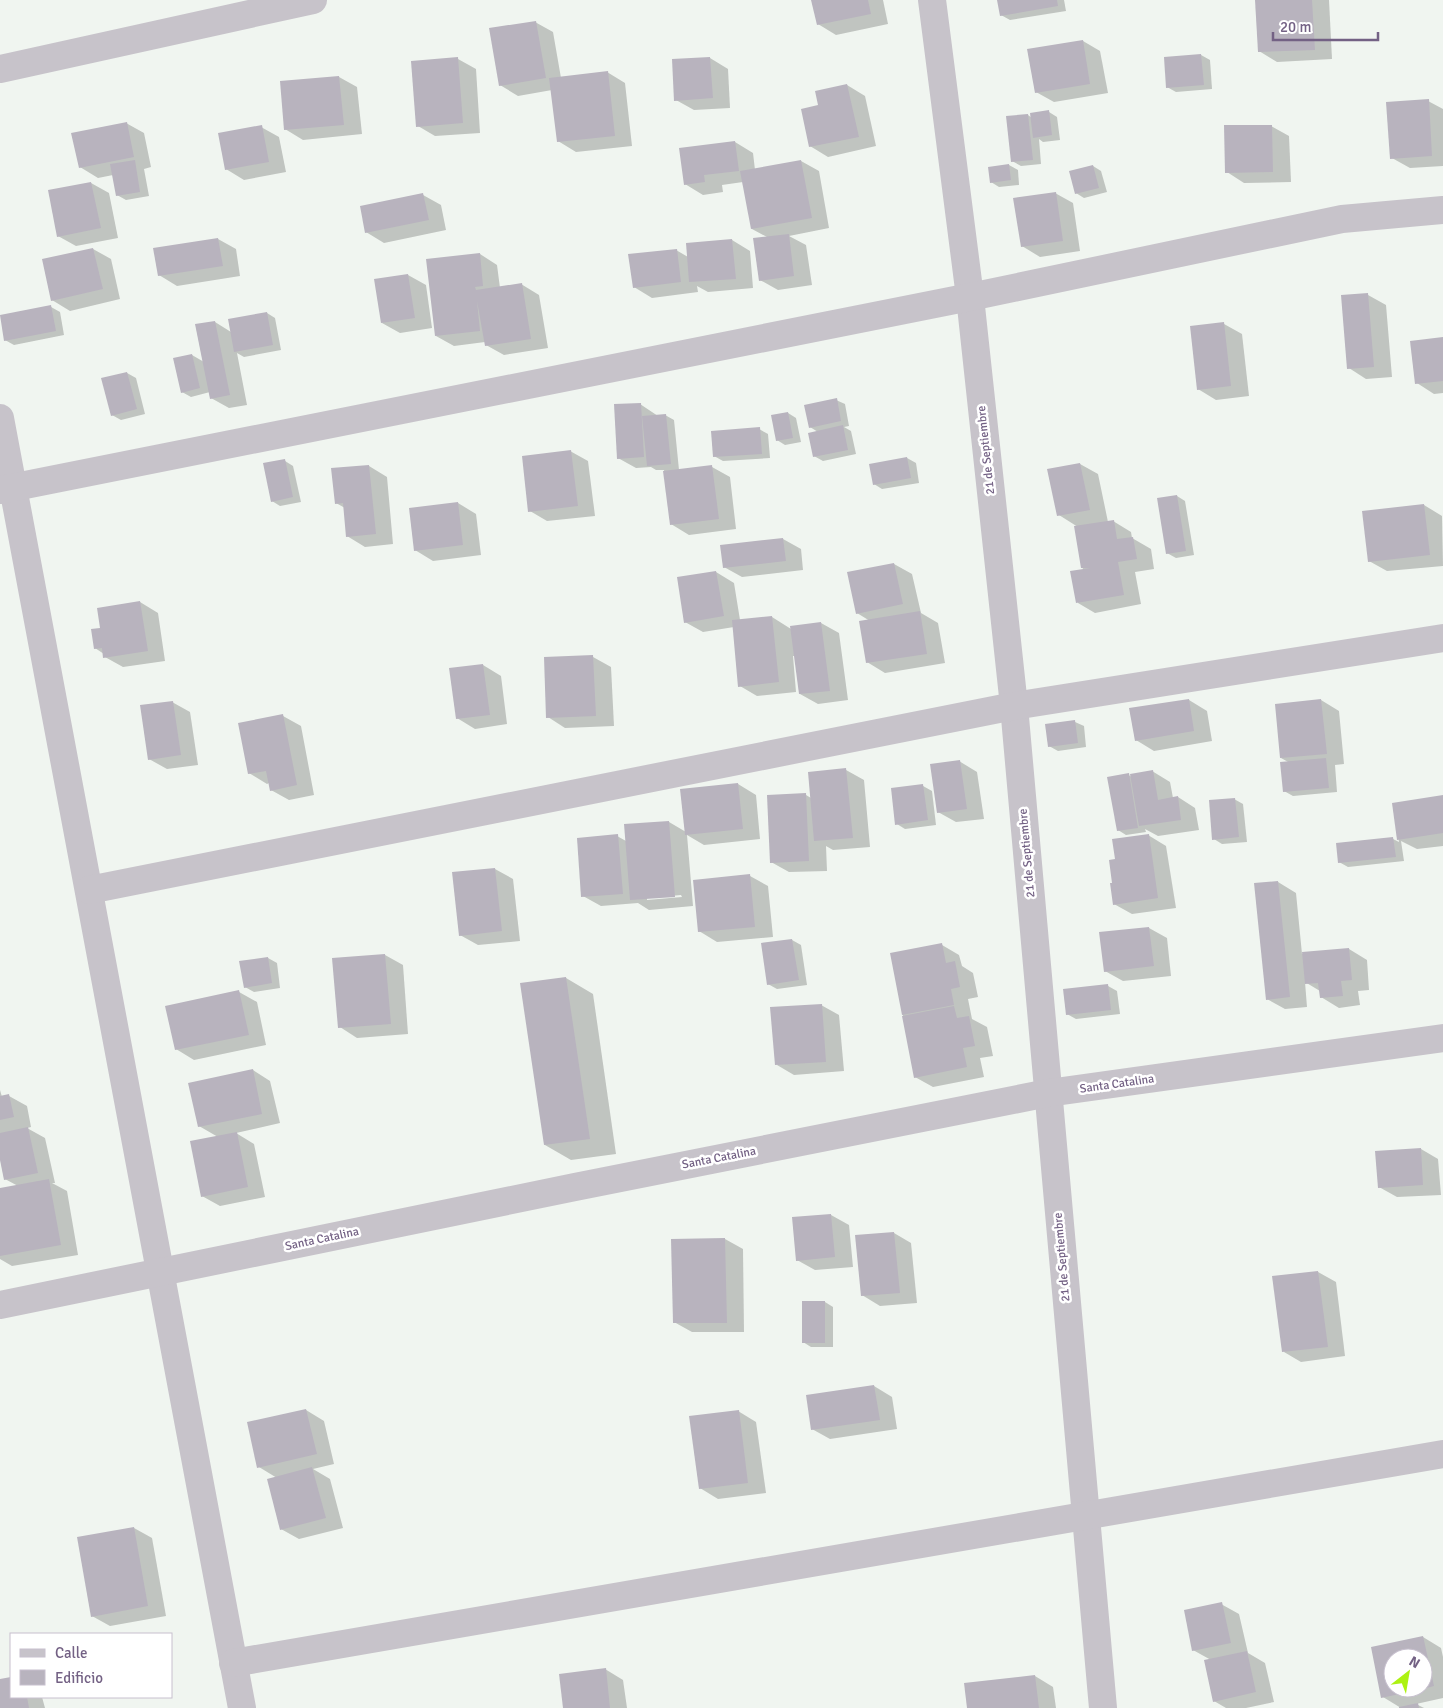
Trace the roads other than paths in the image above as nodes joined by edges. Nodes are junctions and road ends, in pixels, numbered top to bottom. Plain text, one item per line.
1 (313, 0) edge
2 (932, 0) edge
3 (0, 69) edge
4 (1443, 210) edge
5 (970, 297) junction
6 (0, 418) edge
7 (7, 489) edge
8 (1443, 638) edge
9 (1014, 706) junction
10 (89, 890) junction
11 (1443, 1038) edge
12 (1048, 1093) junction
13 (160, 1272) junction
14 (0, 1305) edge
15 (1443, 1454) edge
16 (1086, 1516) junction
17 (233, 1663) junction
18 (242, 1708) edge
19 (1104, 1708) edge

1 - 3 street
2 - 5 street, 21 de Septiembre
4 - 5 street
5 - 7 street
5 - 9 street, 21 de Septiembre
6 - 7 street
7 - 10 street
8 - 9 street
9 - 10 street
9 - 12 street, 21 de Septiembre
10 - 13 street
11 - 12 street, Santa Catalina
12 - 13 street, Santa Catalina
12 - 16 street, 21 de Septiembre
13 - 14 street, Santa Catalina
13 - 17 street
15 - 16 street
16 - 17 street
16 - 19 street, 21 de Septiembre
17 - 18 street

